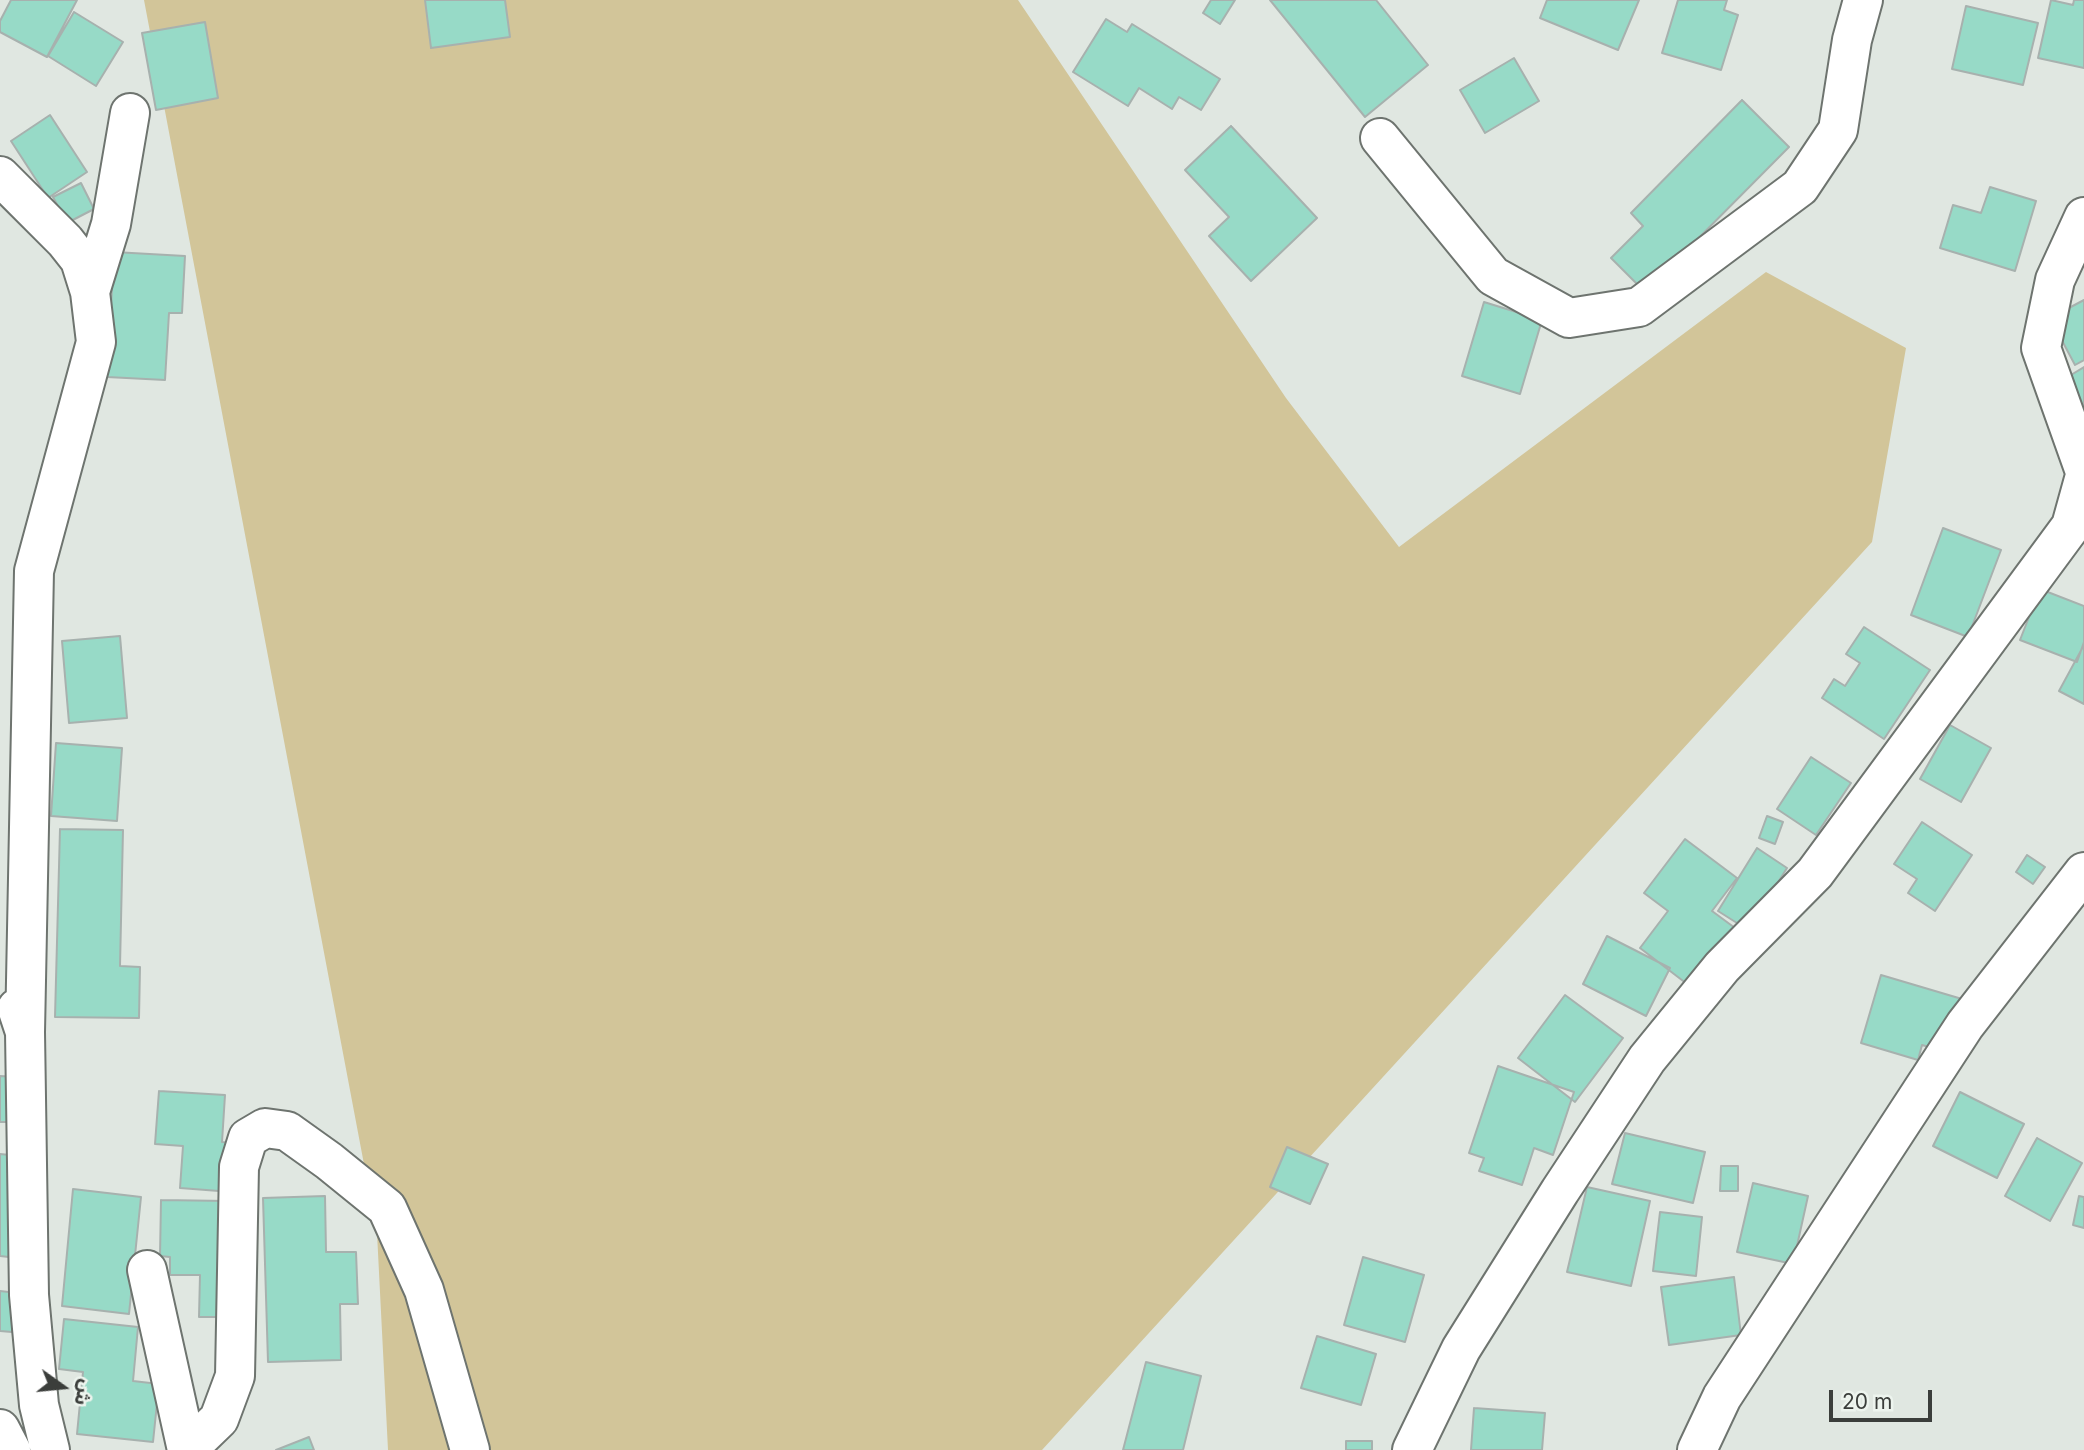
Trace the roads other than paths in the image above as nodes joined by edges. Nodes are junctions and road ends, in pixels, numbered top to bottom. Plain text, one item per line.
1 (1863, 0) edge
2 (130, 113) dead end
3 (1380, 138) dead end
4 (0, 176) edge
5 (2084, 217) edge
6 (90, 292) junction
7 (2084, 469) edge
8 (2084, 479) edge
9 (2084, 872) edge
10 (0, 956) edge
11 (26, 1032) junction
12 (147, 1270) dead end
13 (0, 1429) edge
14 (11, 1450) edge
15 (50, 1450) edge
16 (470, 1450) edge
17 (1412, 1450) edge
18 (1697, 1450) edge

1 - 3 street
2 - 6 street
4 - 6 street
5 - 7 street
6 - 11 street
8 - 17 street
9 - 18 street
10 - 11 street
11 - 15 street
12 - 16 street
13 - 14 street

